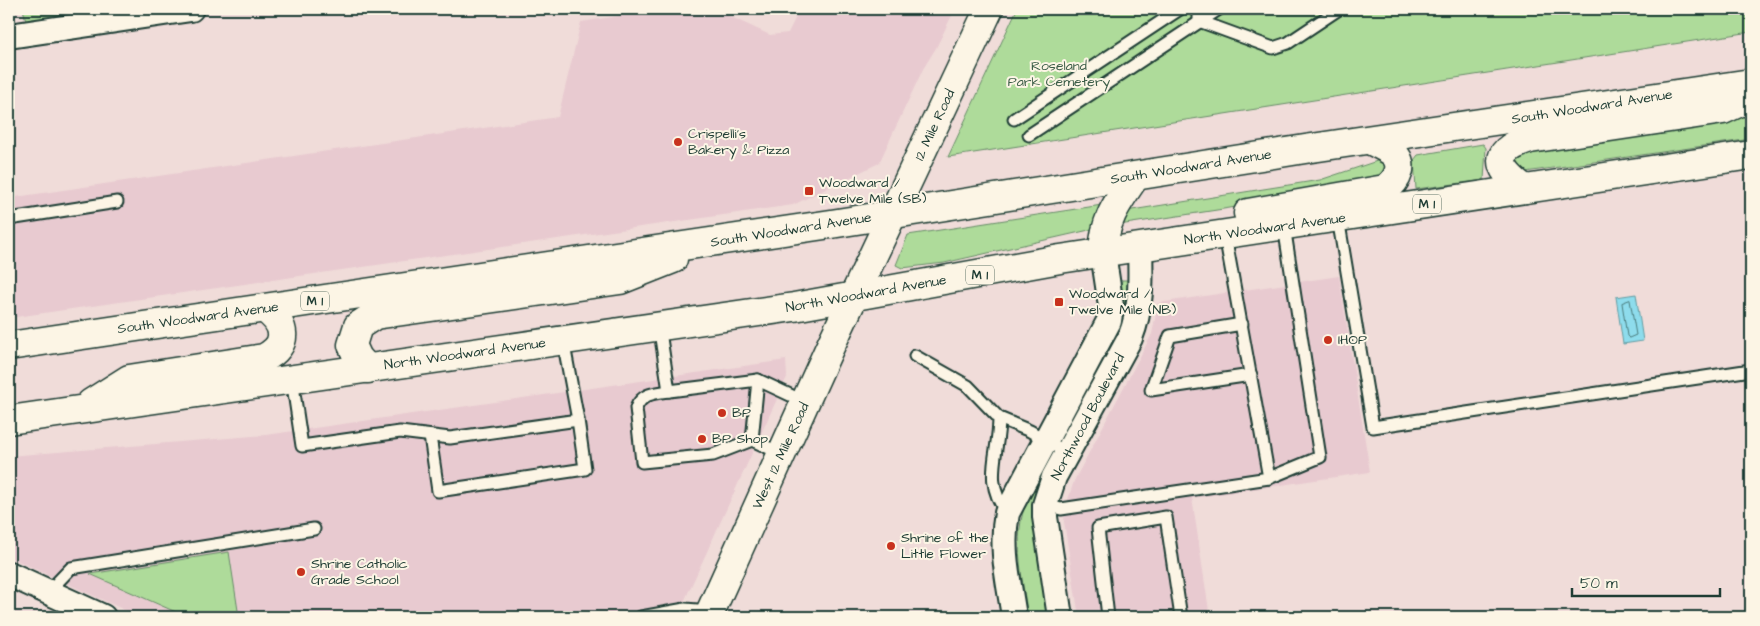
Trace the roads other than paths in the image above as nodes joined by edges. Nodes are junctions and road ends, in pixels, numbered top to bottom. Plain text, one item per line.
1 (190, 9) edge
2 (989, 9) edge
3 (1180, 9) edge
4 (1199, 9) edge
5 (1218, 9) edge
6 (1339, 9) edge
7 (1199, 21) junction
8 (9, 36) edge
9 (1751, 83) edge
10 (1751, 97) edge
11 (1014, 119) dead end
12 (1029, 135) dead end
13 (1370, 140) junction
14 (1751, 155) edge
15 (1135, 177) junction
16 (1525, 189) junction
17 (117, 202) dead end
18 (893, 214) junction
19 (1338, 218) junction
20 (9, 219) edge
21 (1284, 226) junction
22 (1226, 235) junction
23 (725, 239) junction
24 (1140, 247) junction
25 (1103, 254) junction
26 (856, 295) junction
27 (265, 309) junction
28 (1242, 324) junction
29 (660, 325) junction
30 (563, 340) junction
31 (9, 346) edge
32 (915, 356) dead end
33 (368, 369) junction
34 (1751, 370) edge
35 (1252, 375) junction
36 (292, 379) junction
37 (758, 380) junction
38 (669, 391) junction
39 (806, 402) junction
40 (86, 407) junction
41 (999, 418) junction
42 (9, 420) edge
43 (578, 420) junction
44 (430, 436) junction
45 (1045, 439) junction
46 (752, 440) junction
47 (1067, 453) junction
48 (782, 454) junction
49 (1269, 478) junction
50 (1045, 505) junction
51 (1007, 513) junction
52 (314, 529) dead end
53 (9, 574) edge
54 (48, 592) junction
55 (709, 614) edge
56 (103, 617) edge
57 (645, 617) edge
58 (1014, 617) edge
59 (1060, 617) edge
60 (1108, 617) edge
61 (1180, 617) edge

1 - 8 street
2 - 18 main road, 12 Mile Road
3 - 11 lane
4 - 7 lane
5 - 7 lane
6 - 7 lane
7 - 12 lane
9 - 13 main road, South Woodward Avenue / M 1
10 - 16 main road
13 - 15 main road, South Woodward Avenue / M 1
13 - 24 main road
14 - 16 main road, North Woodward Avenue / M 1
15 - 18 main road, South Woodward Avenue / M 1
15 - 25 main road
16 - 19 main road, North Woodward Avenue / M 1
17 - 20 lane
18 - 23 main road, South Woodward Avenue / M 1
18 - 26 main road, 12 Mile Road
19 - 21 main road, North Woodward Avenue / M 1
19 - 34 lane
21 - 22 main road, North Woodward Avenue / M 1
21 - 49 lane
22 - 24 main road, North Woodward Avenue / M 1
22 - 28 lane
23 - 27 main road, South Woodward Avenue / M 1
23 - 33 main road
24 - 25 main road, North Woodward Avenue / M 1
24 - 47 street, Northwood Boulevard
25 - 26 main road, North Woodward Avenue / M 1
25 - 45 street, Northwood Boulevard
26 - 29 main road, North Woodward Avenue / M 1
26 - 39 main road, West 12 Mile Road
27 - 31 main road, South Woodward Avenue / M 1
27 - 40 main road
28 - 35 lane
28 - 35 lane
29 - 30 main road, North Woodward Avenue / M 1
29 - 38 lane
30 - 33 main road, North Woodward Avenue / M 1
30 - 43 lane
32 - 41 lane
33 - 36 main road, North Woodward Avenue / M 1
35 - 49 lane
36 - 40 main road, North Woodward Avenue / M 1
36 - 44 lane
37 - 38 lane
37 - 39 lane
37 - 46 lane
38 - 46 lane
39 - 48 main road, West 12 Mile Road
40 - 42 main road, North Woodward Avenue / M 1
41 - 45 lane
41 - 51 lane
43 - 44 lane
43 - 44 lane
45 - 47 lane
45 - 51 street, Northwood Boulevard
46 - 48 lane
47 - 50 street, Northwood Boulevard
48 - 55 main road, West 12 Mile Road
49 - 50 lane
50 - 59 street, Northwood Boulevard
51 - 58 street, Northwood Boulevard
52 - 54 lane
53 - 54 street
54 - 56 street
55 - 57 lane
60 - 61 lane

